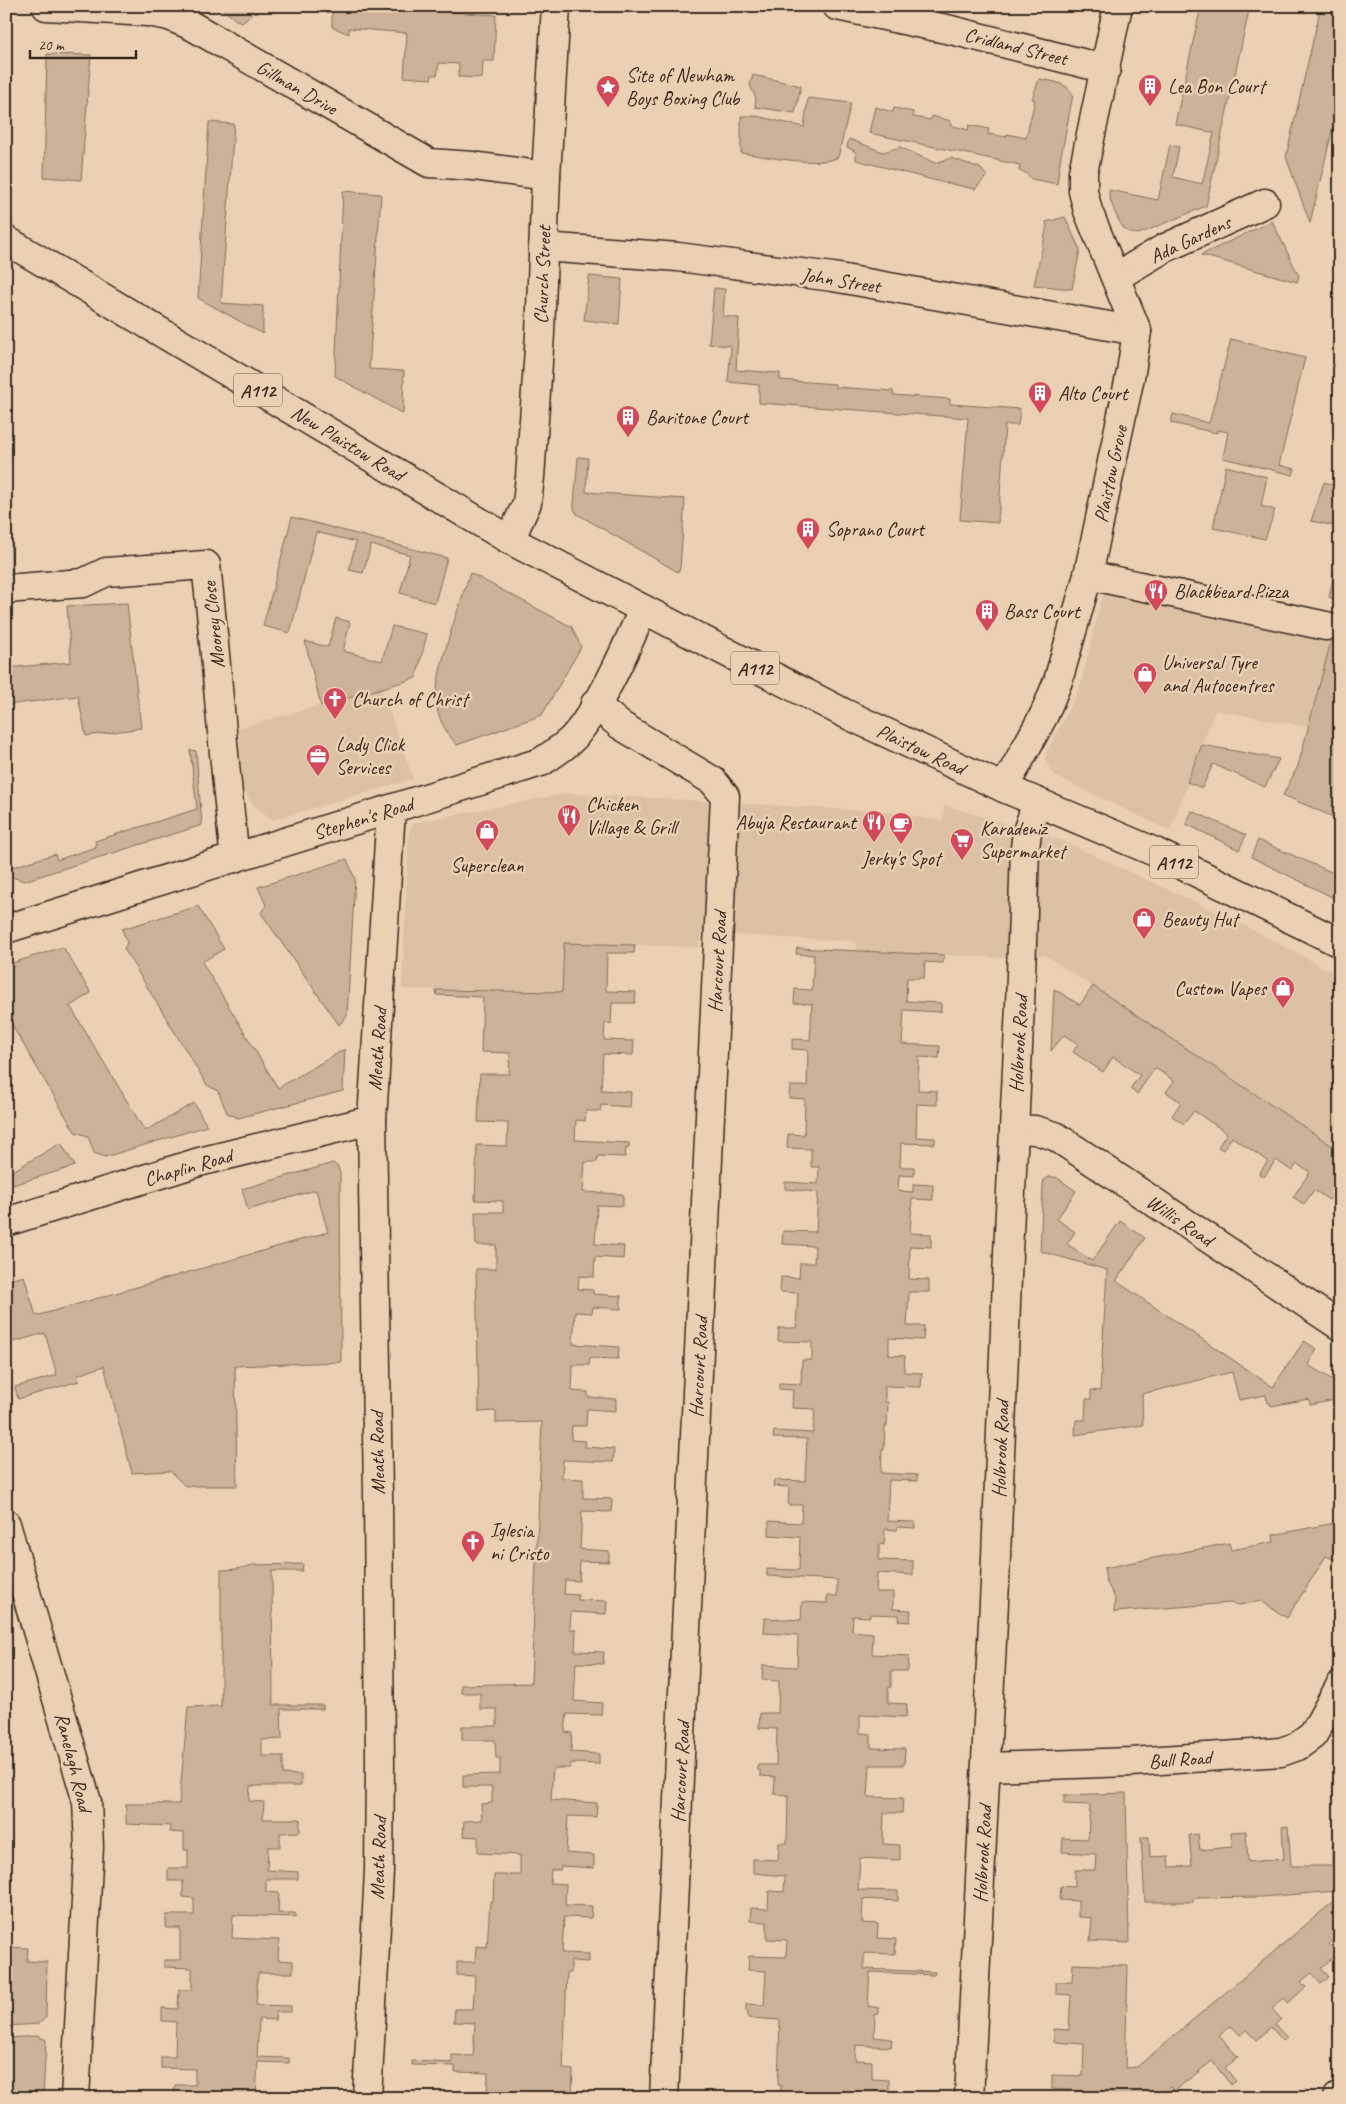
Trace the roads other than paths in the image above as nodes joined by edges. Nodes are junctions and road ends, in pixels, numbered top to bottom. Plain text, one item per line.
1 (46, 6) edge
2 (556, 6) edge
3 (837, 6) edge
4 (1118, 6) edge
5 (1106, 68) junction
6 (546, 176) junction
7 (1265, 203) dead end
8 (6, 240) edge
9 (543, 247) junction
10 (1116, 277) junction
11 (1137, 331) junction
12 (510, 540) junction
13 (1088, 575) junction
14 (6, 589) edge
15 (643, 610) junction
16 (1326, 626) dead end
17 (595, 704) junction
18 (1004, 788) junction
19 (1037, 802) junction
20 (391, 809) junction
21 (235, 858) junction
22 (6, 929) edge
23 (1340, 943) edge
24 (372, 1120) junction
25 (1014, 1129) junction
26 (6, 1222) edge
27 (1340, 1326) edge
28 (6, 1524) edge
29 (1340, 1686) edge
30 (986, 1767) junction
31 (75, 2098) edge
32 (368, 2098) edge
33 (664, 2098) edge
34 (969, 2098) edge

1 - 6 street, Gillman Drive
2 - 6 street, Church Street
3 - 5 street, Cridland Street
4 - 5 street, Plaistow Grove
5 - 10 street, Plaistow Grove
6 - 9 street, Church Street
7 - 10 street, Ada Gardens
8 - 12 street, New Plaistow Road / A112
9 - 11 street, John Street
9 - 12 street, Church Street
10 - 11 street, Plaistow Grove
11 - 13 street, Plaistow Grove
12 - 15 street, Plaistow Road / A112
13 - 16 street
13 - 18 street, Plaistow Grove
14 - 21 street, Moorey Close
15 - 17 street, Stephen's Road
15 - 18 street, Plaistow Road / A112
17 - 20 street, Stephen's Road
17 - 33 street, Harcourt Road
18 - 19 street, Plaistow Road / A112
19 - 23 street, Plaistow Road / A112
19 - 25 street, Holbrook Road
20 - 21 street, Stephen's Road
20 - 24 street, Meath Road
21 - 22 street, Stephen's Road
24 - 26 street, Chaplin Road
24 - 32 street, Meath Road
25 - 27 street, Willis Road
25 - 30 street, Holbrook Road
28 - 31 street, Ranelagh Road
29 - 30 street, Bull Road
30 - 34 street, Holbrook Road

